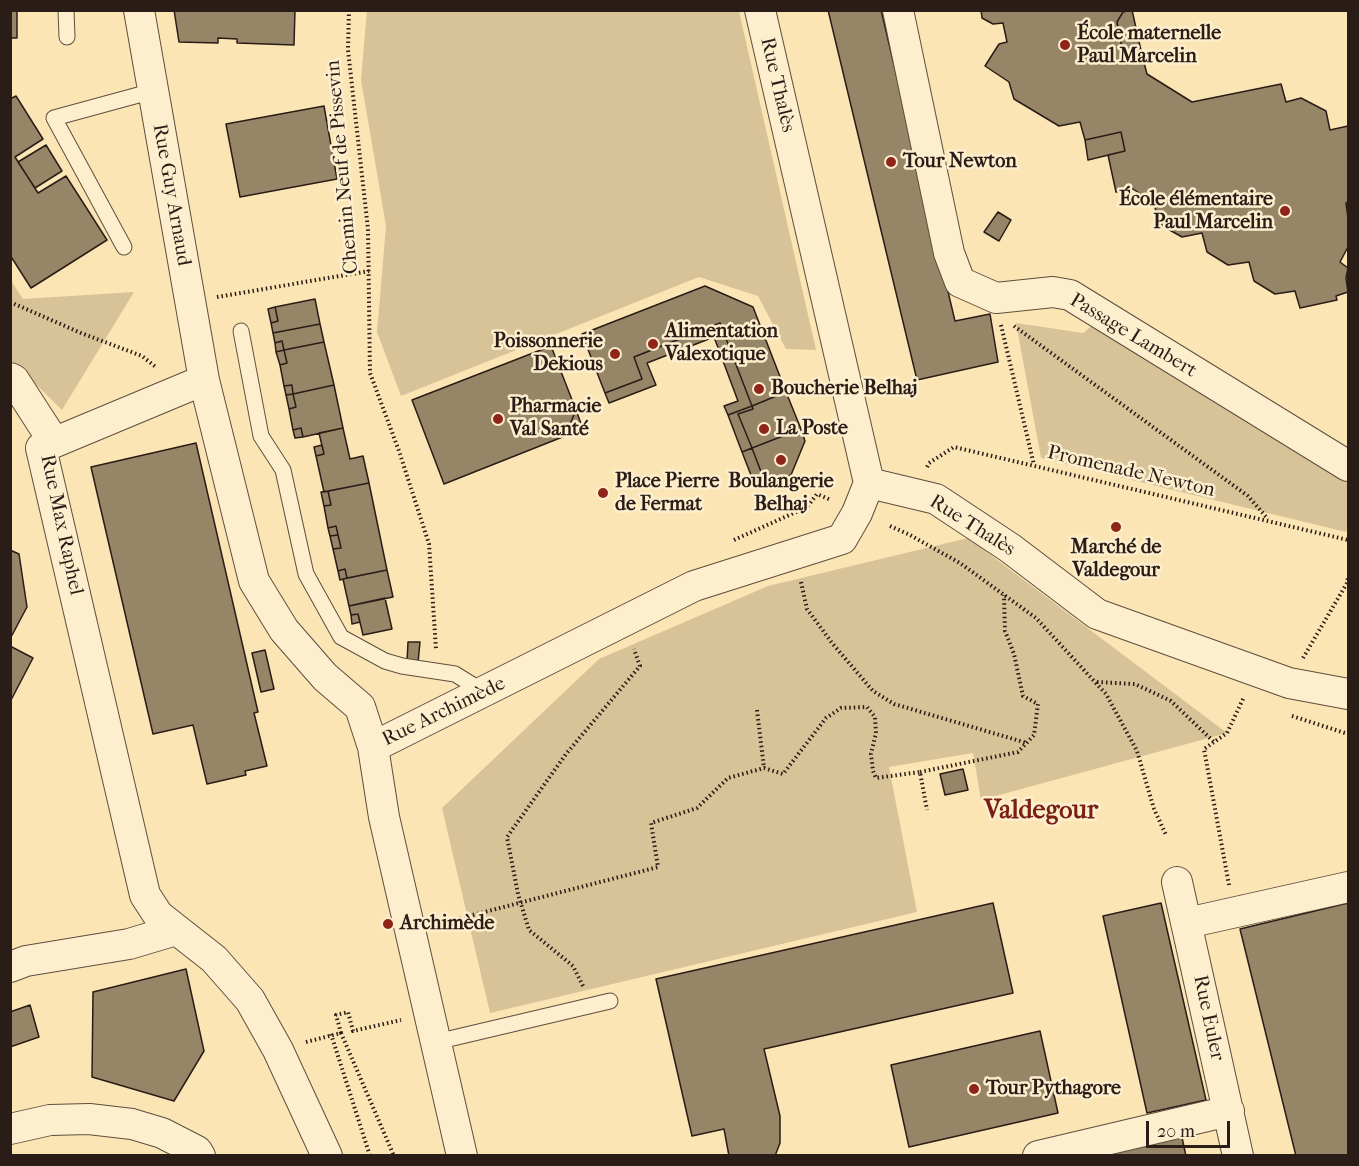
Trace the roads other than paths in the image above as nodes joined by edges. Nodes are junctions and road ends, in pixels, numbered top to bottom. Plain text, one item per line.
1 (66, 10) edge
2 (139, 10) edge
3 (760, 10) edge
4 (898, 10) edge
5 (67, 37) dead end
6 (153, 91) junction
7 (124, 247) dead end
8 (241, 331) dead end
9 (10, 378) edge
10 (192, 384) junction
11 (54, 442) junction
12 (1348, 466) edge
13 (869, 483) junction
14 (484, 692) junction
15 (1348, 694) edge
16 (373, 747) junction
17 (1177, 882) dead end
18 (1348, 887) edge
19 (1187, 923) junction
20 (176, 930) junction
21 (10, 967) edge
22 (609, 1001) dead end
23 (436, 1042) junction
24 (1229, 1111) junction
25 (10, 1129) edge
26 (200, 1155) edge
27 (327, 1155) edge
28 (462, 1155) edge
29 (1038, 1155) edge
30 (1238, 1155) edge

1 - 5 lane
2 - 6 street, Rue Guy Arnaud
3 - 13 street, Rue Thalès
4 - 12 street, Passage Lambert
6 - 7 lane
6 - 10 street, Rue Guy Arnaud
8 - 14 lane
9 - 11 street
10 - 11 street, Rue Max Raphel
10 - 16 street
11 - 20 street, Rue Max Raphel
13 - 14 street, Rue Archimède
13 - 15 street, Rue Thalès
14 - 16 street, Rue Archimède
16 - 23 street, Rue Archimède
17 - 19 street, Rue Euler
18 - 19 street
19 - 24 street, Rue Euler
20 - 21 street
20 - 27 street
22 - 23 lane
23 - 28 street, Rue Archimède
24 - 29 street
24 - 30 street, Rue Euler
25 - 26 street

